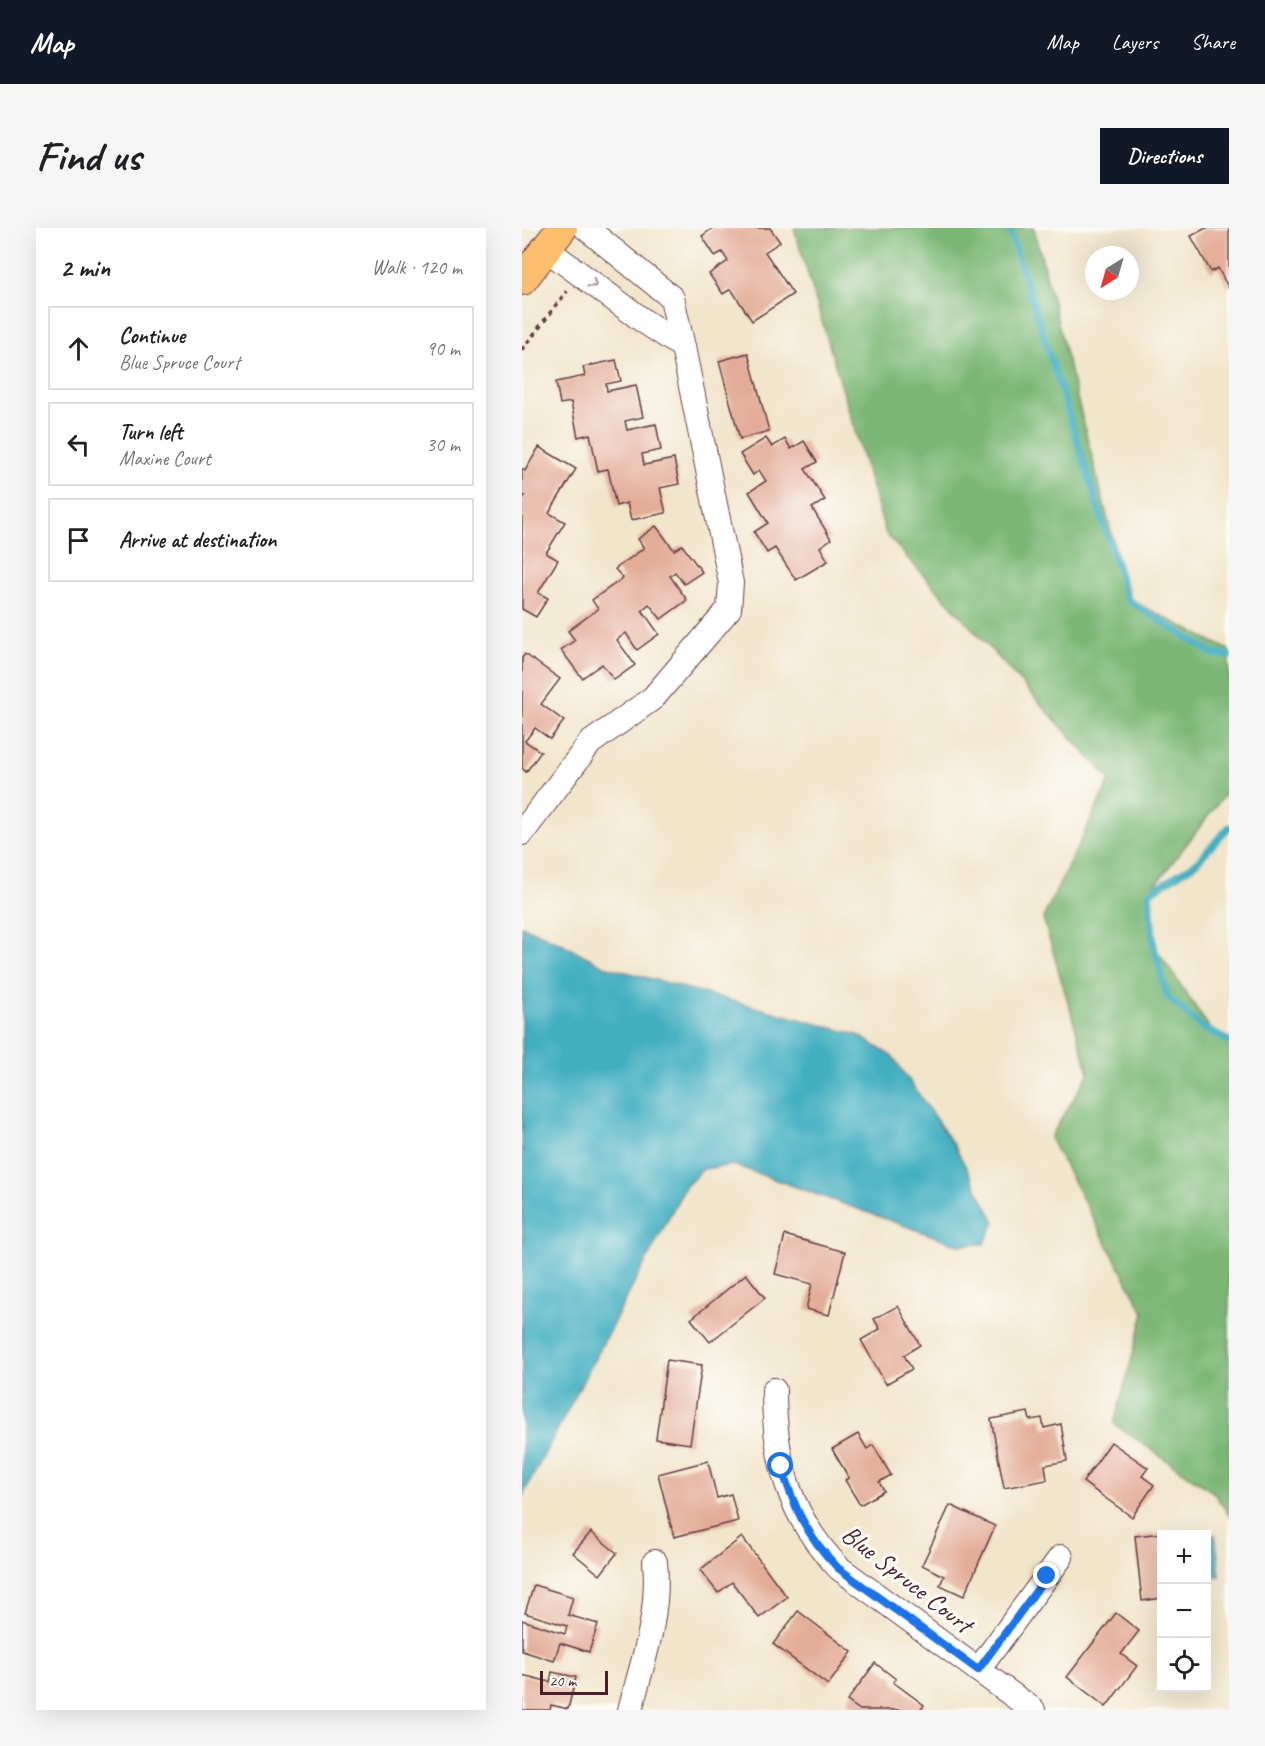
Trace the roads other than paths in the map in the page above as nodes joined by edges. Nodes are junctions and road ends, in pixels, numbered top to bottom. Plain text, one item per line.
1 (586, 228) edge
2 (554, 238) edge
3 (522, 280) edge
4 (683, 347) junction
5 (522, 833) edge
6 (774, 1389) dead end
7 (1061, 1557) dead end
8 (655, 1562) dead end
9 (978, 1670) junction
10 (630, 1710) edge
11 (1033, 1710) edge

1 - 4 street
2 - 3 main road
2 -> 4 street
4 - 5 street
6 - 9 street, Blue Spruce Court
7 - 9 street
8 - 10 street
9 - 11 street, Blue Spruce Court

